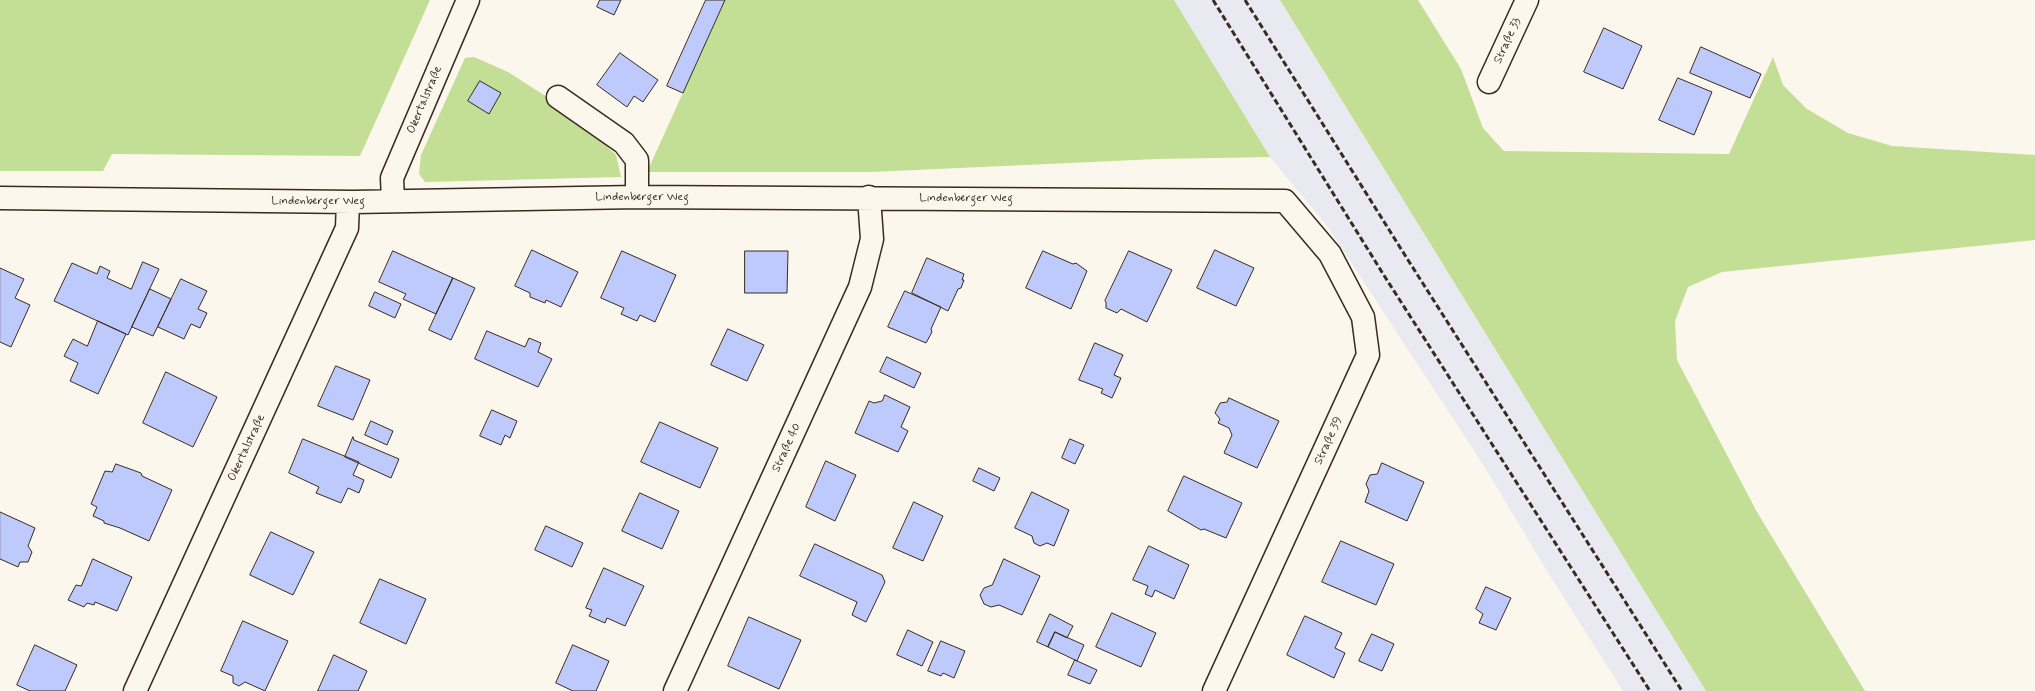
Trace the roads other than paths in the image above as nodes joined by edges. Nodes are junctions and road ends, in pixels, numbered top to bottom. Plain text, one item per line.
1 (468, 0) edge
2 (1527, 0) edge
3 (1489, 82) dead end
4 (558, 97) dead end
5 (637, 197) junction
6 (0, 198) edge
7 (869, 198) junction
8 (393, 201) junction
9 (1285, 201) joint
10 (348, 202) junction
11 (135, 691) edge
12 (675, 691) edge
13 (1214, 691) edge

1 - 8 street, Okertalstraße
2 - 3 street, Straße 33
4 - 5 street
5 - 7 street, Lindenberger Weg
5 - 8 street, Lindenberger Weg
6 - 10 street, Lindenberger Weg
7 - 9 street, Lindenberger Weg
7 - 12 street, Straße 40
8 - 10 street, Lindenberger Weg
9 - 13 street, Straße 39
10 - 11 street, Okertalstraße

